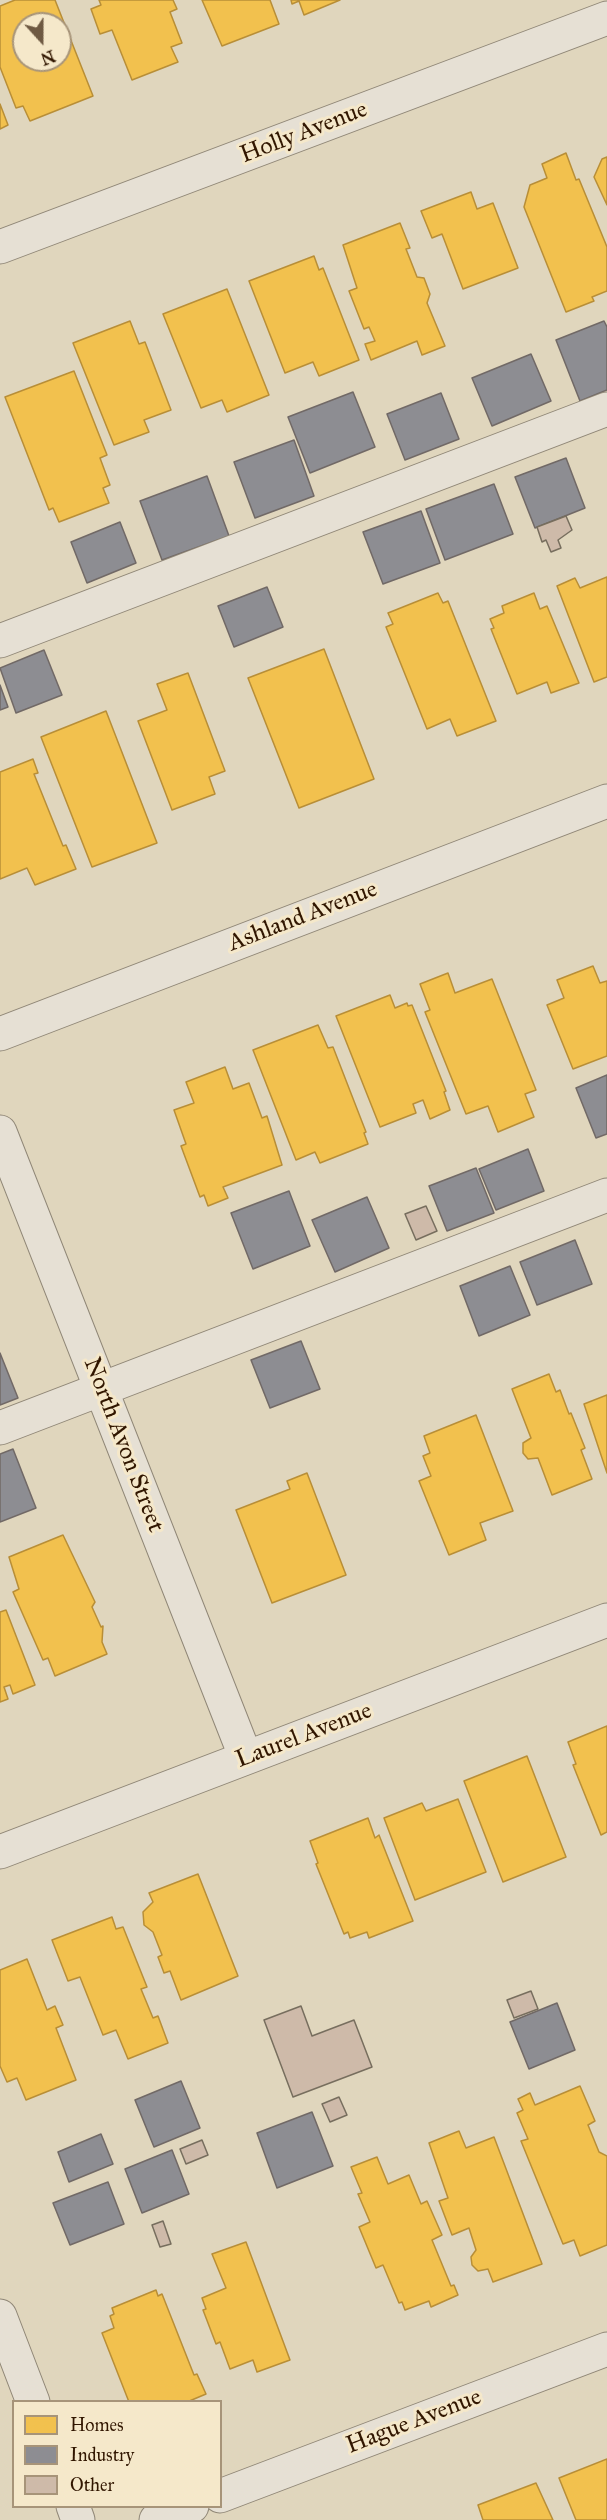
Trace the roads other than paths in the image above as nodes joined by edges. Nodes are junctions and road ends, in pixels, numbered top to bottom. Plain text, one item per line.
1 (607, 18) edge
2 (0, 247) edge
3 (607, 409) edge
4 (0, 641) edge
5 (607, 801) edge
6 (0, 1034) edge
7 (0, 1132) edge
8 (607, 1195) edge
9 (101, 1390) junction
10 (0, 1428) edge
11 (607, 1620) edge
12 (246, 1758) junction
13 (0, 1852) edge
14 (0, 2316) edge
15 (607, 2349) edge
16 (32, 2400) edge
17 (222, 2495) edge
18 (187, 2508) edge
19 (156, 2520) edge

1 - 2 street, Holly Avenue
3 - 4 street
5 - 6 street, Ashland Avenue
7 - 9 street, North Avon Street
8 - 9 street
9 - 10 street
9 - 12 street, North Avon Street
11 - 12 street, Laurel Avenue
12 - 13 street, Laurel Avenue
14 - 16 street
15 - 17 street, Hague Avenue
18 - 19 street

